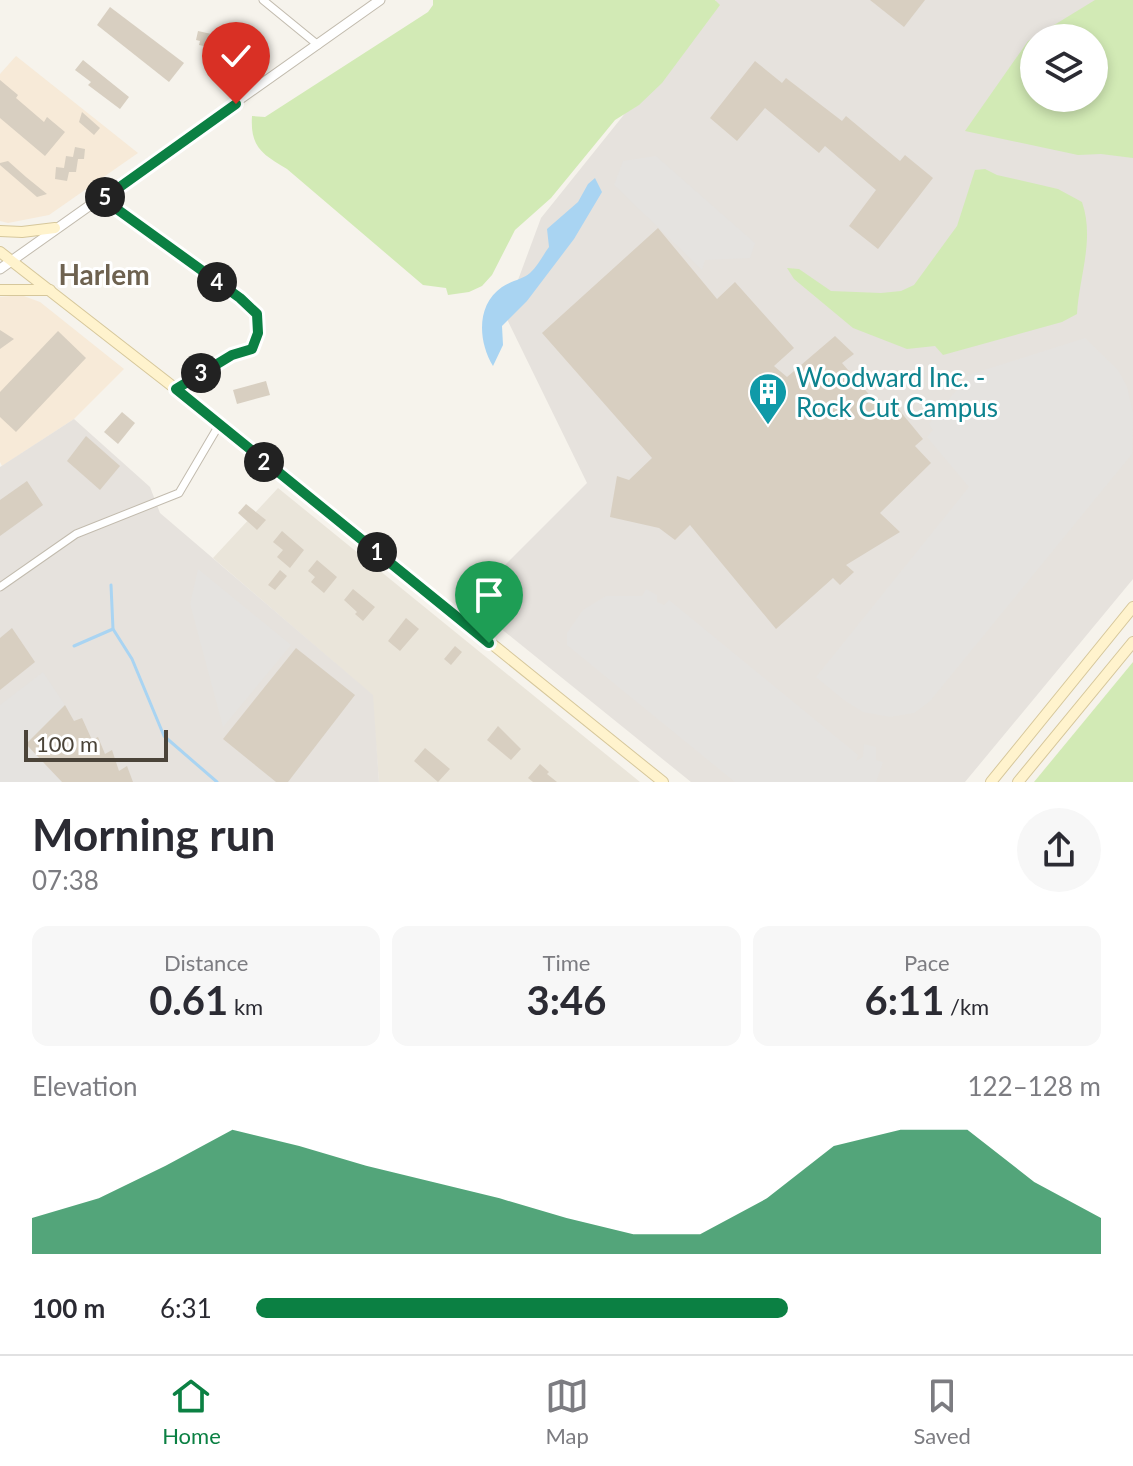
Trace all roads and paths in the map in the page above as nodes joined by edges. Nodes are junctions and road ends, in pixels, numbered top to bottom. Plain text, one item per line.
1 (263, 0) edge
2 (380, 0) edge
3 (318, 45) junction
4 (103, 199) junction
5 (55, 228) junction
6 (0, 231) edge
7 (0, 252) edge
8 (11, 261) junction
9 (0, 269) edge
10 (0, 290) edge
11 (50, 290) junction
12 (176, 389) junction
13 (219, 425) junction
14 (0, 587) edge
15 (1133, 607) edge
16 (1133, 642) edge
17 (663, 782) edge
18 (991, 782) edge
19 (1018, 782) edge

1 - 3 street
2 - 3 street
3 - 4 street
4 - 5 street
4 - 12 street
5 - 6 main road
5 - 8 street
7 - 8 main road
8 - 9 street
8 - 11 main road
10 - 11 main road
11 - 12 main road
12 - 13 main road
13 - 14 street
13 - 17 main road
15 - 18 main road
16 - 19 main road

